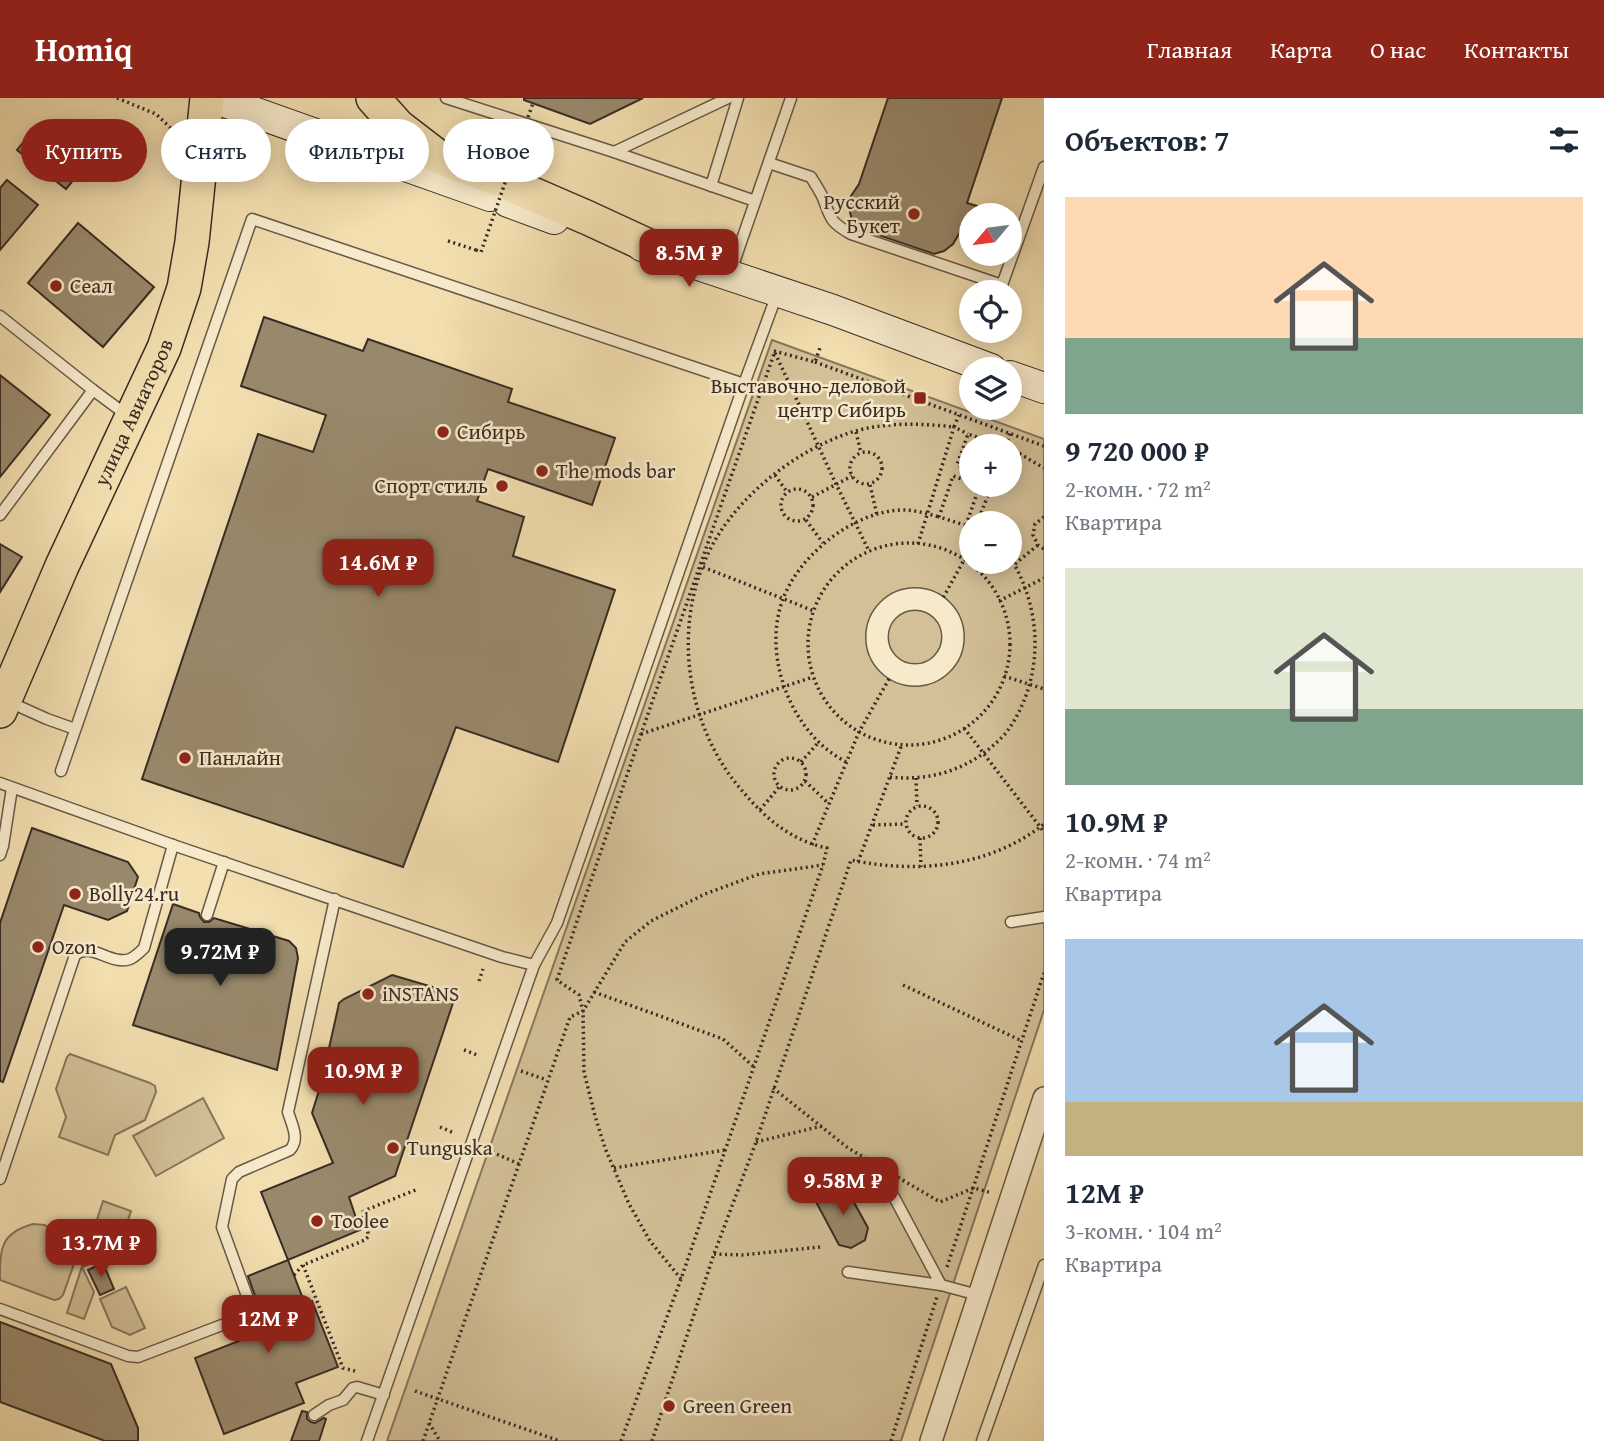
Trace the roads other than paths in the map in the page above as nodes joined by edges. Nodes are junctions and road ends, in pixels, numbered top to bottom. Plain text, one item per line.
1 (207, 98) edge
2 (214, 98) edge
3 (373, 98) edge
4 (446, 98) edge
5 (728, 98) edge
6 (738, 98) edge
7 (791, 98) edge
8 (614, 152) junction
9 (443, 158) edge
10 (443, 163) edge
11 (769, 163) junction
12 (1044, 167) edge
13 (509, 182) edge
14 (711, 186) junction
15 (755, 201) junction
16 (666, 254) joint
17 (730, 277) junction
18 (778, 291) junction
19 (0, 316) edge
20 (959, 357) edge
21 (1022, 380) edge
22 (744, 384) junction
23 (1044, 388) edge
24 (93, 390) junction
25 (131, 418) junction
26 (0, 515) edge
27 (894, 670) joint
28 (2, 705) edge
29 (75, 729) junction
30 (61, 771) dead end
31 (0, 783) edge
32 (12, 788) junction
33 (173, 845) junction
34 (0, 855) edge
35 (224, 862) junction
36 (335, 899) junction
37 (207, 915) dead end
38 (1044, 917) edge
39 (1011, 922) dead end
40 (534, 965) junction
41 (1044, 1098) edge
42 (0, 1179) edge
43 (894, 1197) dead end
44 (1044, 1265) edge
45 (848, 1272) dead end
46 (941, 1285) junction
47 (978, 1295) junction
48 (0, 1309) edge
49 (384, 1395) junction
50 (314, 1415) dead end
51 (367, 1441) edge
52 (931, 1441) edge
53 (982, 1441) edge

1 - 25 main road, улица Авиаторов
2 - 10 street
3 - 9 main road
4 - 8 lane
5 - 8 lane
6 - 14 lane
7 - 11 lane
8 - 14 lane
11 - 12 lane
11 - 15 lane
13 - 16 main road
14 - 15 lane
15 - 17 lane
16 - 17 street
17 - 18 street
18 - 20 street
18 - 22 lane
19 - 24 lane
21 - 23 street
22 - 29 lane
22 - 40 lane
24 - 25 lane
24 - 26 lane
25 - 28 main road, улица Авиаторов
27 - 27 street
28 - 29 lane
29 - 30 lane
31 - 32 lane
32 - 33 lane
32 - 34 lane
33 - 35 lane
33 - 42 lane
35 - 36 lane
35 - 37 lane
36 - 40 lane
36 - 48 lane
38 - 39 lane
40 - 49 lane
41 - 47 street
43 - 46 lane
44 - 53 lane
45 - 46 lane
46 - 47 lane
47 - 52 street
49 - 50 lane
49 - 51 lane

